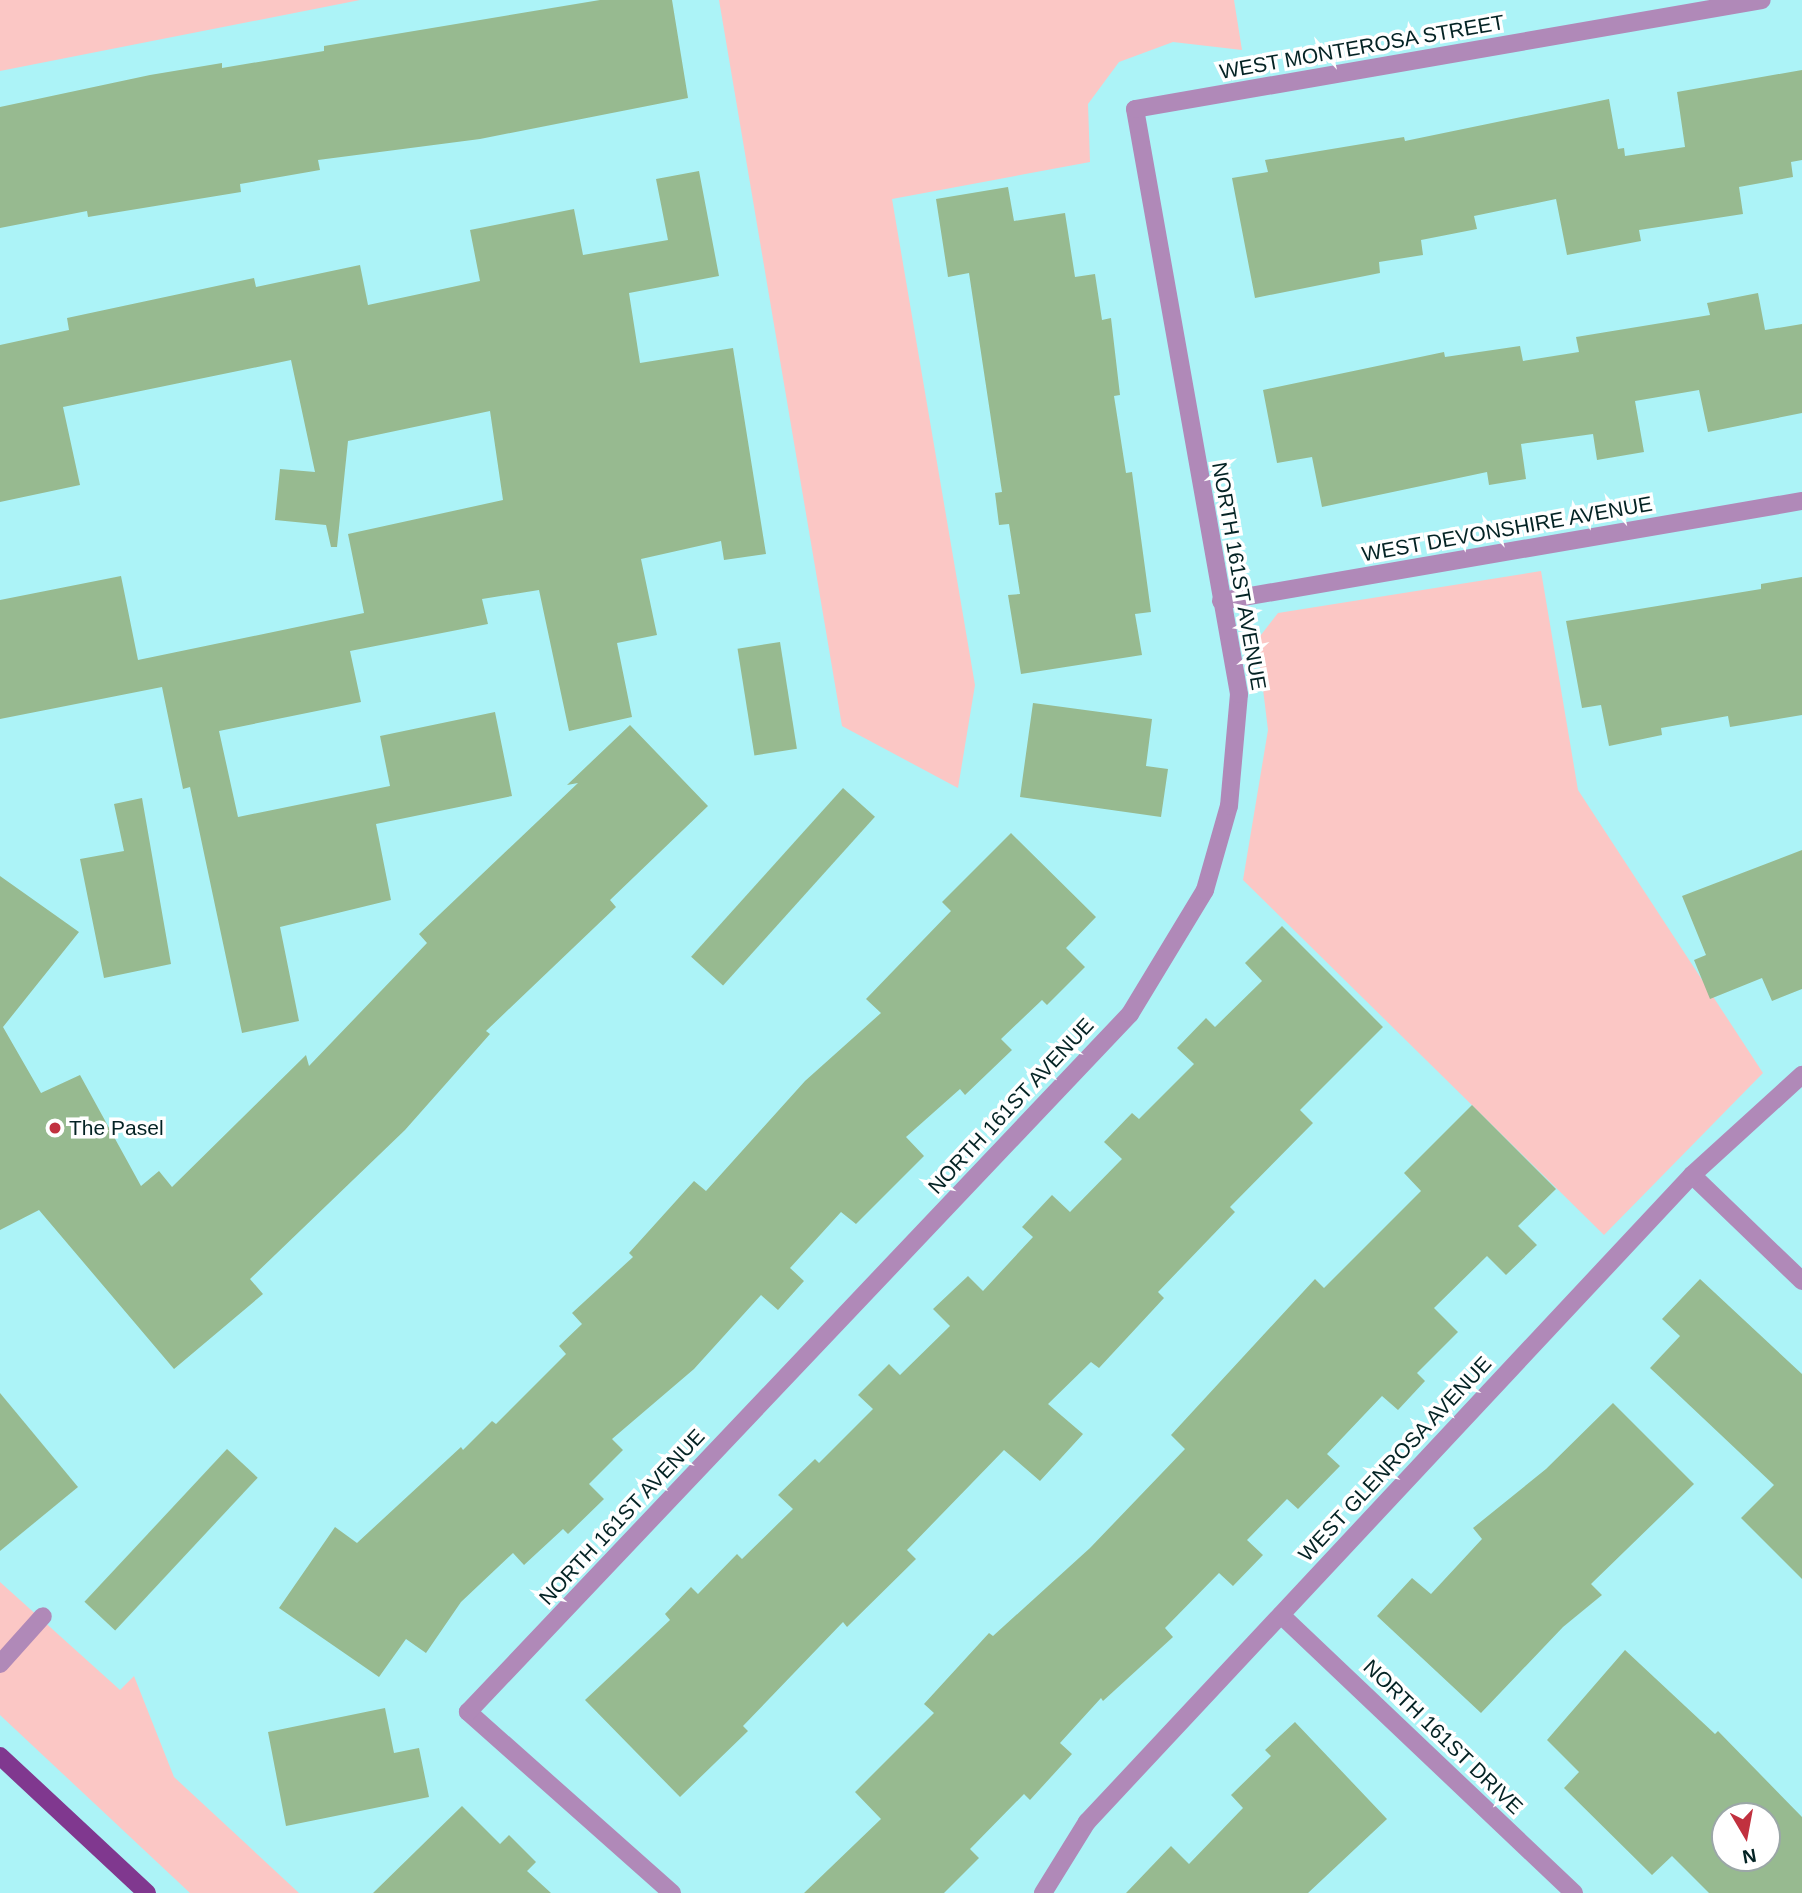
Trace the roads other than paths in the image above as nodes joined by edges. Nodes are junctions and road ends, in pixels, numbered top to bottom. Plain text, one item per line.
1 (1762, 0) edge
2 (1135, 109) joint
3 (1802, 501) edge
4 (1221, 601) junction
5 (1802, 1075) edge
6 (1692, 1175) junction
7 (1802, 1281) edge
8 (1281, 1615) junction
9 (43, 1616) dead end
10 (0, 1664) edge
11 (0, 1756) edge
12 (147, 1893) edge
13 (672, 1893) edge
14 (1043, 1893) edge
15 (1574, 1893) edge

1 - 2 street, WEST MONTEROSA STREET
2 - 4 street, NORTH 161ST AVENUE
3 - 4 street, WEST DEVONSHIRE AVENUE
4 - 13 street, NORTH 161ST AVENUE
5 - 6 street, WEST GLENROSA AVENUE
6 - 7 street
6 - 8 street, WEST GLENROSA AVENUE
8 - 14 street, WEST GLENROSA AVENUE
8 - 15 street, NORTH 161ST DRIVE
9 - 10 street
11 - 12 main road

